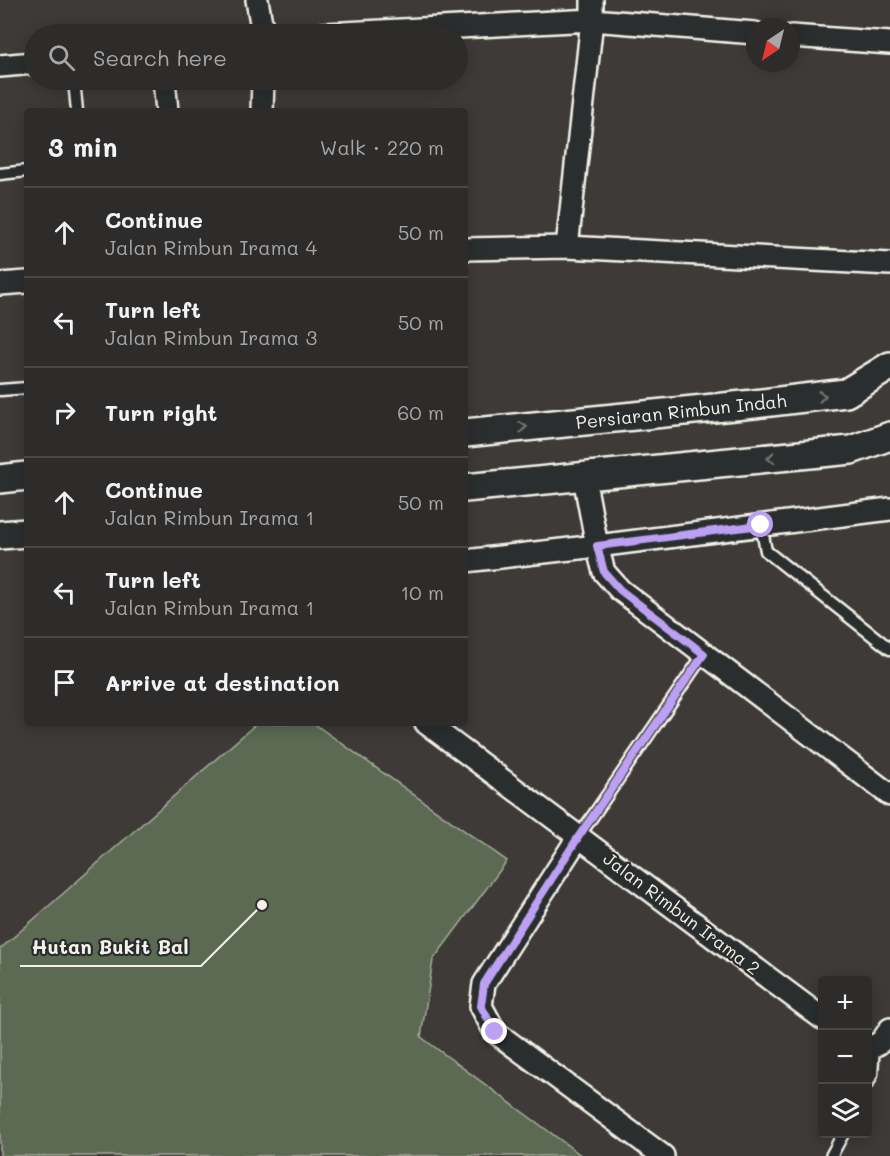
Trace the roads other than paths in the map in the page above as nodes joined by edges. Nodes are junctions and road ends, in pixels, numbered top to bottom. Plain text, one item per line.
1 (257, 0) edge
2 (592, 10) edge
3 (261, 24) edge
4 (436, 24) edge
5 (746, 32) edge
6 (800, 37) edge
7 (890, 43) edge
8 (24, 64) edge
9 (0, 66) edge
10 (75, 90) edge
11 (165, 90) edge
12 (263, 90) edge
13 (77, 108) edge
14 (167, 108) edge
15 (262, 108) edge
16 (24, 171) edge
17 (0, 174) edge
18 (567, 247) junction
19 (468, 249) edge
20 (890, 264) edge
21 (24, 282) edge
22 (0, 284) edge
23 (890, 366) edge
24 (24, 388) edge
25 (0, 390) edge
26 (468, 433) edge
27 (890, 436) edge
28 (24, 476) edge
29 (584, 477) junction
30 (0, 479) edge
31 (468, 488) edge
32 (890, 509) edge
33 (761, 525) junction
34 (24, 533) edge
35 (0, 535) edge
36 (597, 546) junction
37 (468, 561) edge
38 (890, 649) edge
39 (704, 654) junction
40 (430, 726) edge
41 (890, 795) edge
42 (579, 836) junction
43 (818, 1015) edge
44 (890, 1029) edge
45 (872, 1047) edge
46 (841, 1138) edge
47 (663, 1156) edge
48 (831, 1156) edge

1 - 3 street
2 - 4 street
2 - 5 street
2 - 18 street
6 - 7 street
8 - 9 street
10 - 13 lane
11 - 14 street
12 - 15 street
16 - 17 lane
18 - 19 street
18 - 20 street
21 - 22 street
26 -> 23 street, Persiaran Rimbun Indah
24 - 25 lane
27 -> 29 street
28 - 30 street
29 - 31 street
29 - 36 street
32 - 33 street
33 - 36 street
33 - 38 lane
34 - 35 street
36 - 37 street
36 - 39 street
39 - 41 street
39 - 42 lane
40 - 42 street, Jalan Rimbun Irama 2
42 - 43 street, Jalan Rimbun Irama 2
42 - 47 street
44 - 45 street
46 - 48 lane

